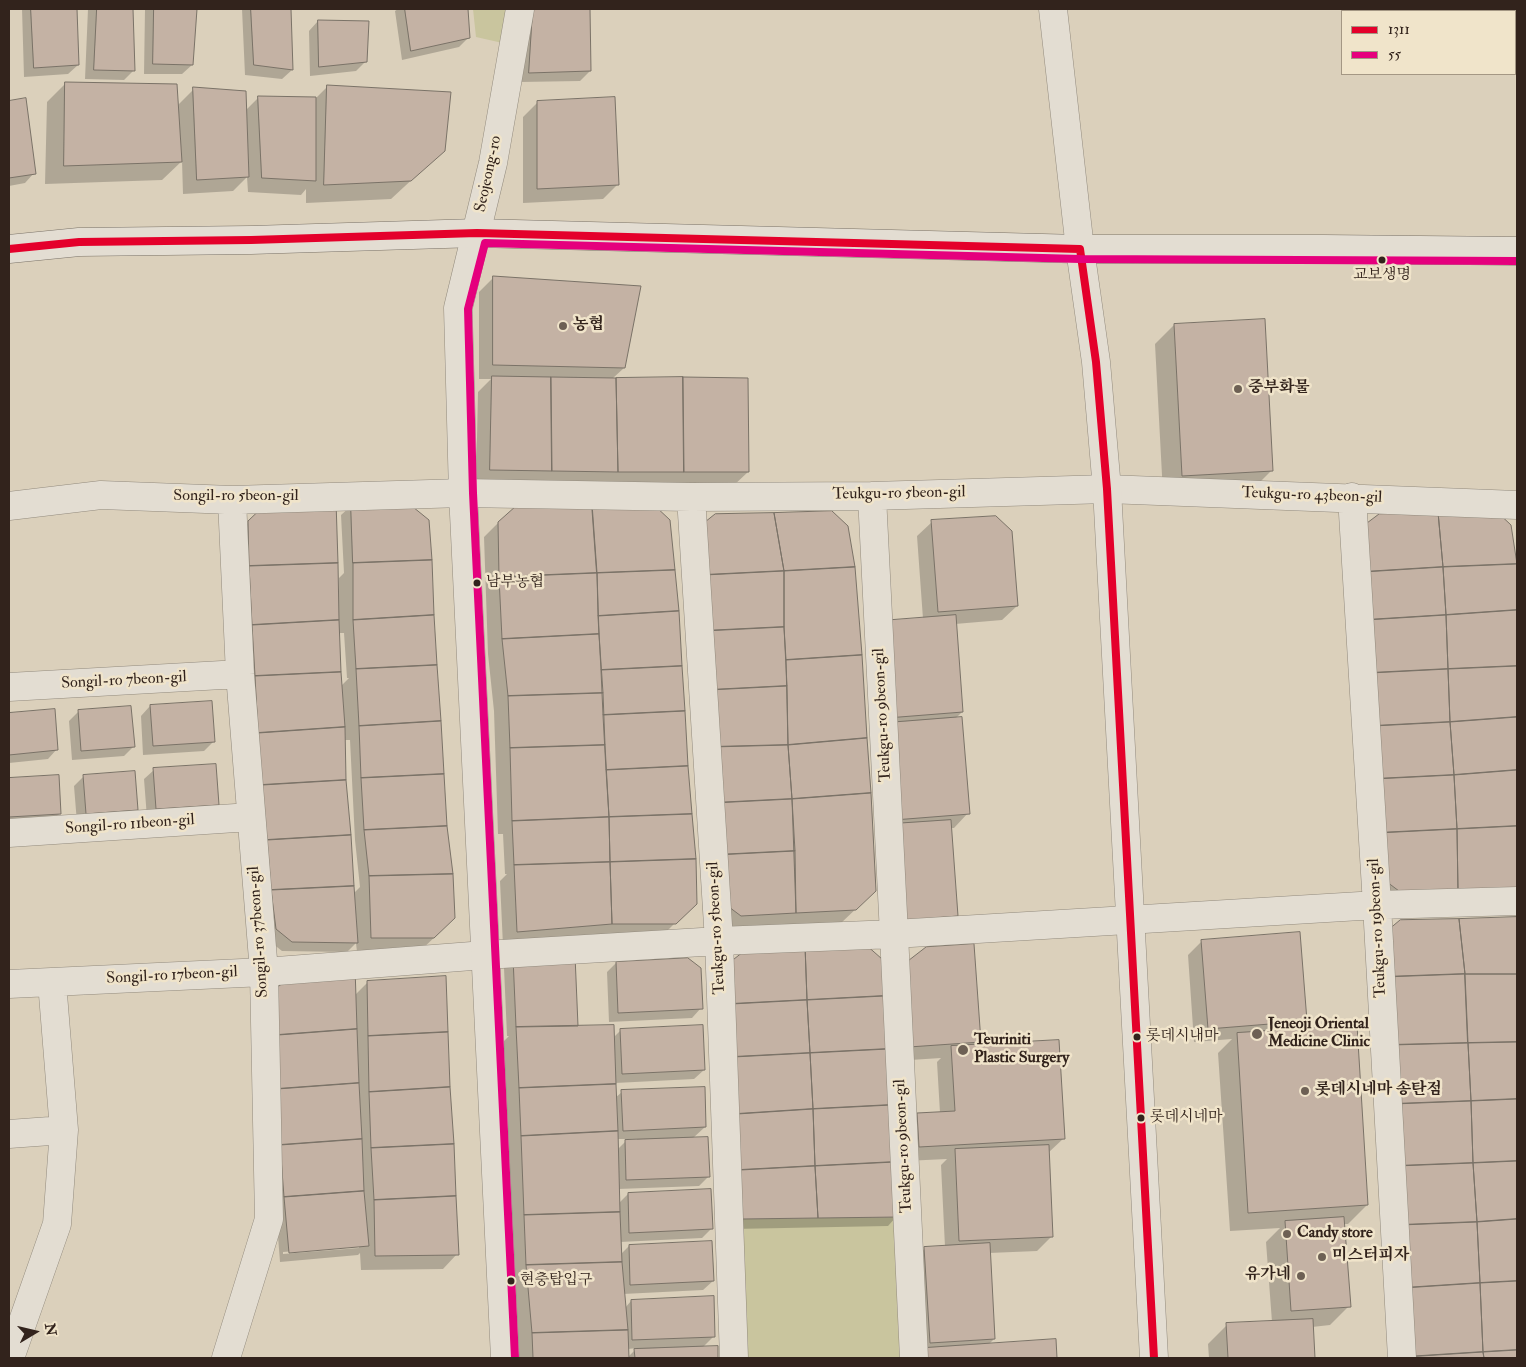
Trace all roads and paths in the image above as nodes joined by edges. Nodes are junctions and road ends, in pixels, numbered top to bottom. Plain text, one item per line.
1 (520, 9) edge
2 (1053, 9) edge
3 (477, 232) junction
4 (9, 249) edge
5 (1080, 249) junction
6 (1517, 251) edge
7 (1107, 489) junction
8 (463, 493) junction
9 (872, 496) junction
10 (691, 497) junction
11 (1352, 497) junction
12 (232, 500) junction
13 (1517, 505) edge
14 (9, 506) edge
15 (240, 674) junction
16 (9, 687) edge
17 (251, 817) junction
18 (9, 832) edge
19 (1517, 900) edge
20 (1377, 905) junction
21 (1129, 919) junction
22 (894, 934) junction
23 (719, 941) junction
24 (485, 955) junction
25 (264, 972) junction
26 (52, 982) junction
27 (9, 984) edge
28 (64, 1130) junction
29 (9, 1134) edge
30 (10, 1358) edge
31 (226, 1358) edge
32 (505, 1358) edge
33 (734, 1358) edge
34 (914, 1358) edge
35 (1154, 1358) edge
36 (1402, 1358) edge

1 - 3 street, Seojeong-ro
2 - 5 street
3 - 4 street
3 - 5 street
3 - 8 street, Seojeong-ro
5 - 6 street
5 - 7 street
7 - 9 street, Teukgu-ro 5beon-gil
7 - 11 street, Teukgu-ro 43beon-gil
7 - 21 street
8 - 10 street, Teukgu-ro 5beon-gil
8 - 12 street, Songil-ro 5beon-gil
8 - 24 street, Seojeong-ro
9 - 10 street, Teukgu-ro 5beon-gil
9 - 22 street, Teukgu-ro 9beon-gil
10 - 23 street, Teukgu-ro 5beon-gil
11 - 13 street, Teukgu-ro 43beon-gil
11 - 20 street, Teukgu-ro 19beon-gil
12 - 14 street, Songil-ro 5beon-gil
12 - 15 street, Songil-ro 37beon-gil
15 - 16 street, Songil-ro 7beon-gil
15 - 17 street, Songil-ro 37beon-gil
17 - 18 street, Songil-ro 11beon-gil
17 - 25 street, Songil-ro 37beon-gil
19 - 20 street
20 - 21 street
20 - 36 street, Teukgu-ro 19beon-gil
21 - 22 street
21 - 35 street
22 - 23 street
22 - 34 street, Teukgu-ro 9beon-gil
23 - 24 street, Songil-ro 17beon-gil
23 - 33 street, Teukgu-ro 5beon-gil
24 - 25 street, Songil-ro 17beon-gil
24 - 32 street, Seojeong-ro
25 - 26 street, Songil-ro 17beon-gil
25 - 31 street, Songil-ro 37beon-gil
26 - 27 street, Songil-ro 17beon-gil
26 - 28 street
28 - 29 street
28 - 30 street

